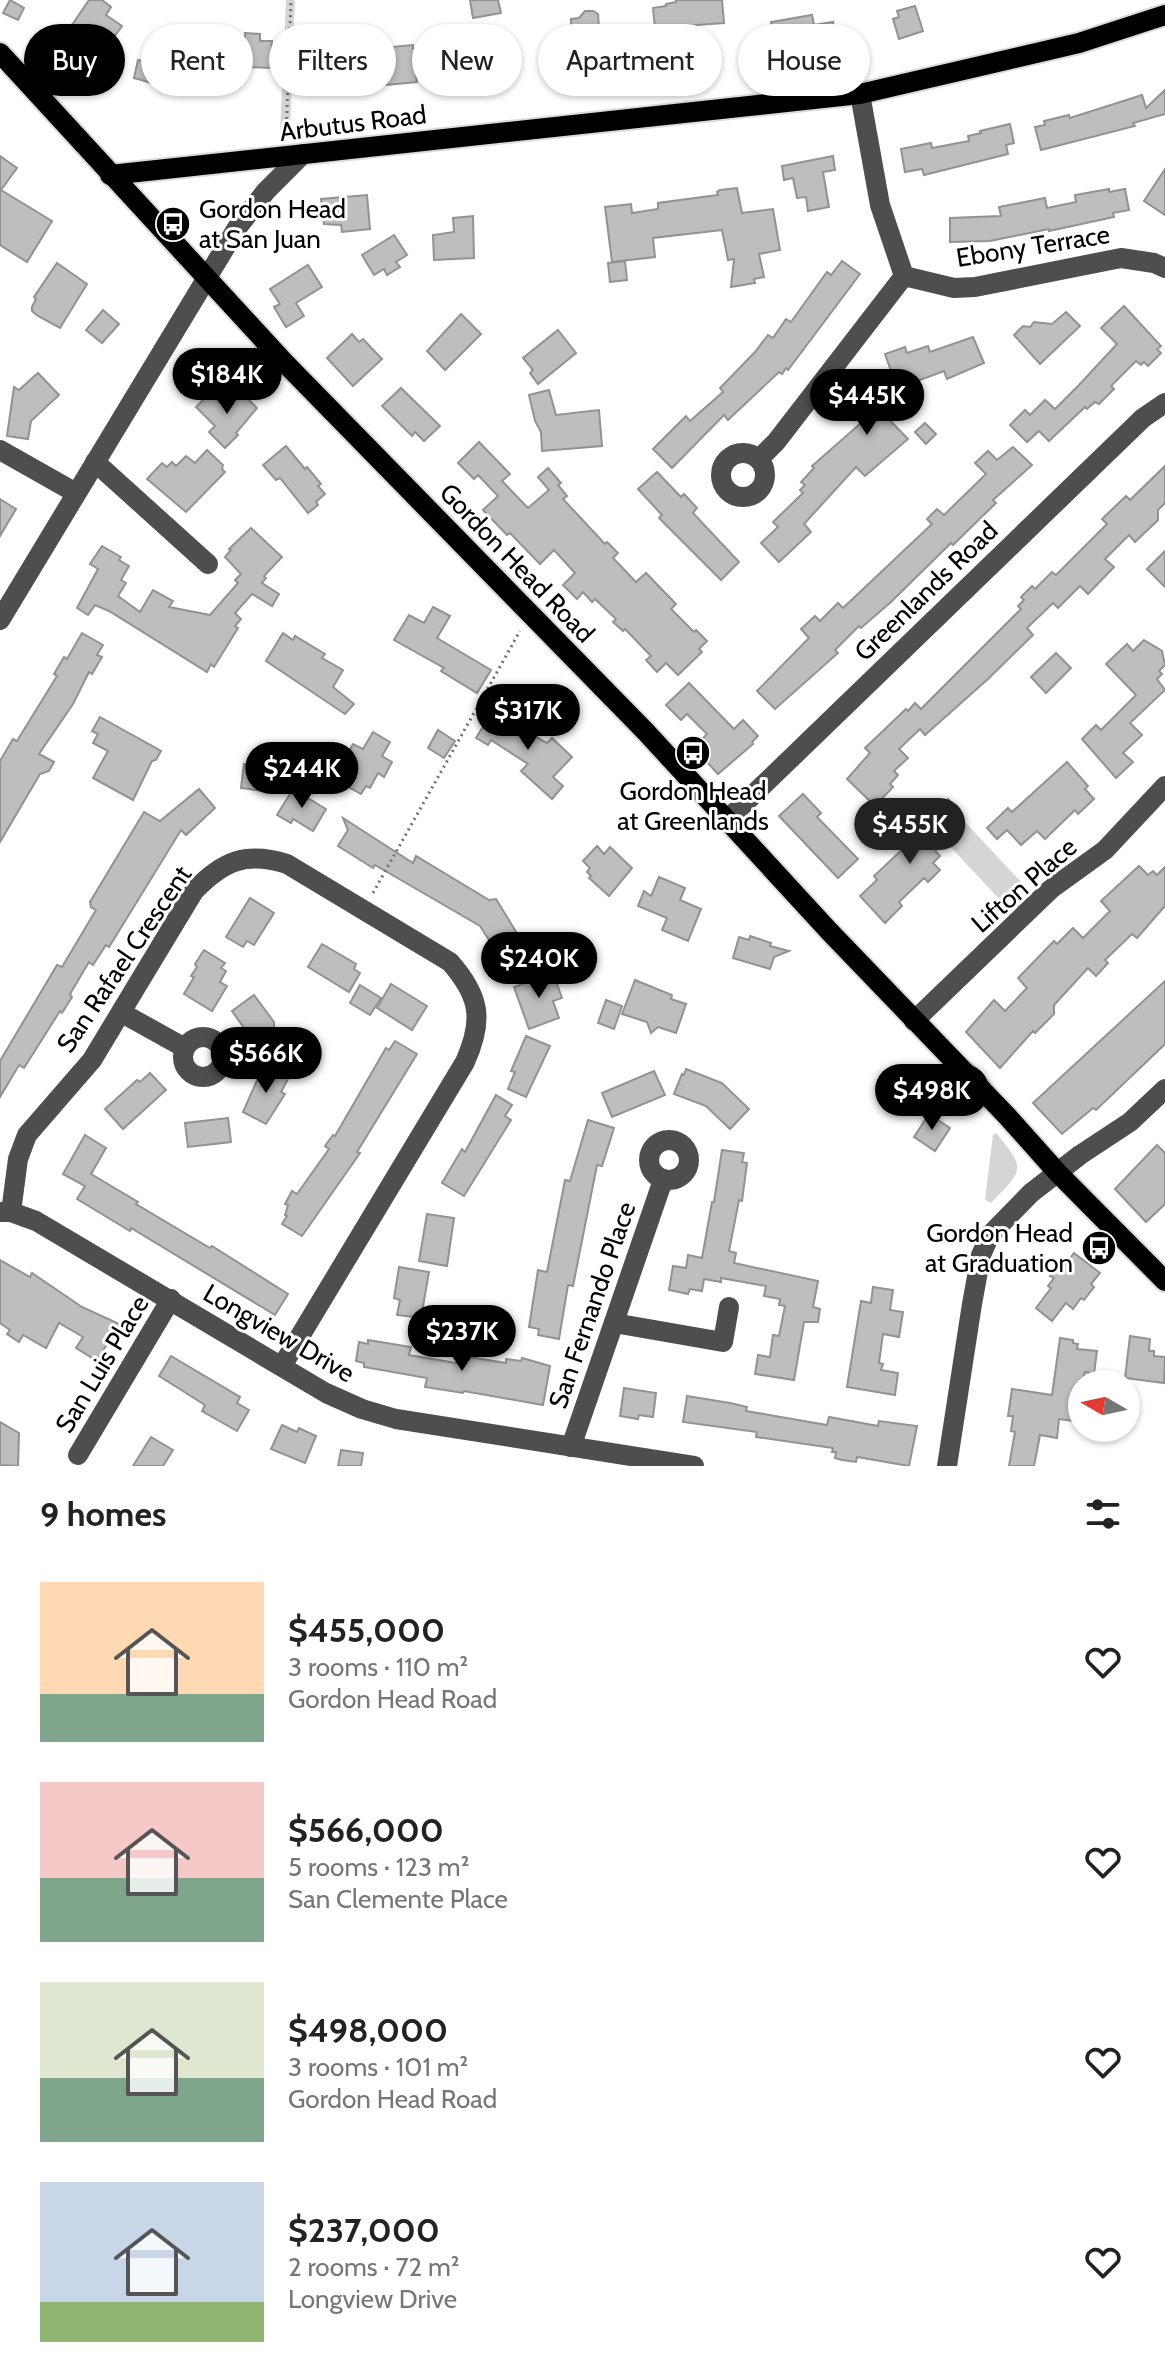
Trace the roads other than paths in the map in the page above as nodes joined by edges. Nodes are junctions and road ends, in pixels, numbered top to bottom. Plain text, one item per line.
1 (1165, 15) edge
2 (0, 53) edge
3 (870, 92) edge
4 (842, 96) edge
5 (860, 96) edge
6 (295, 156) junction
7 (110, 175) junction
8 (1165, 268) edge
9 (904, 276) junction
10 (208, 277) junction
11 (1165, 403) edge
12 (0, 450) edge
13 (759, 459) dead end
14 (95, 462) junction
15 (76, 493) junction
16 (208, 564) dead end
17 (0, 620) edge
18 (1165, 786) edge
19 (726, 821) junction
20 (122, 1013) junction
21 (914, 1021) junction
22 (185, 1048) dead end
23 (1165, 1089) edge
24 (1057, 1172) junction
25 (663, 1180) dead end
26 (6, 1212) edge
27 (1165, 1281) edge
28 (171, 1299) junction
29 (729, 1307) dead end
30 (614, 1323) junction
31 (282, 1366) junction
32 (571, 1447) junction
33 (78, 1455) dead end
34 (632, 1461) edge
35 (694, 1466) edge
36 (947, 1466) edge

1 - 3 main road, Arbutus Road
2 - 7 main road, Gordon Head Road
4 - 6 main road, Arbutus Road
5 - 9 street
6 - 7 main road, Arbutus Road
6 - 10 street
7 - 10 main road, Gordon Head Road
8 - 9 street, Ebony Terrace
9 - 13 street
10 - 14 street
10 - 19 main road, Gordon Head Road
11 - 19 street, Greenlands Road
12 - 15 street
14 - 15 street
14 - 16 street
15 - 17 street
18 - 21 street, Lifton Place
19 - 21 main road, Gordon Head Road
20 - 22 street
20 - 26 street, San Rafael Crescent
20 - 31 street, San Rafael Crescent
21 - 24 main road, Gordon Head Road
23 - 24 street
24 - 27 main road, Gordon Head Road
24 - 36 street
25 - 30 street, San Fernando Place
26 - 28 street, Longview Drive
28 - 31 street, Longview Drive
28 - 33 street, San Luis Place
29 - 30 street
30 - 32 street, San Fernando Place
31 - 32 street, Longview Drive
32 - 34 street, Longview Drive
34 - 35 street, Longview Drive

